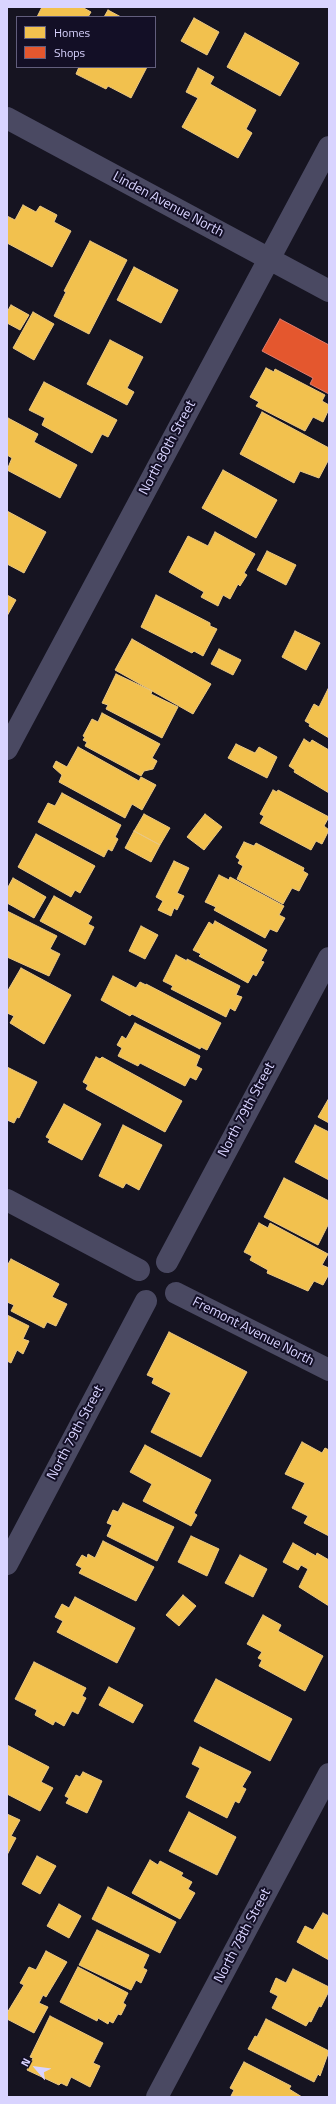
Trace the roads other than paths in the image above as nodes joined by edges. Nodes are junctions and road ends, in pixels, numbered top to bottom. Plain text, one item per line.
1 (7, 118) edge
2 (329, 147) edge
3 (270, 260) junction
4 (329, 291) edge
5 (7, 749) edge
6 (329, 958) edge
7 (7, 1200) edge
8 (166, 1262) junction
9 (138, 1270) junction
10 (176, 1293) junction
11 (146, 1301) junction
12 (329, 1370) edge
13 (7, 1564) edge
14 (329, 1774) edge
15 (157, 2097) edge

1 - 3 street, Linden Avenue North
2 - 3 street, North 80th Street
3 - 4 street, Linden Avenue North
3 - 5 street, North 80th Street
6 - 8 street, North 79th Street
7 - 9 street
8 - 9 street
8 - 10 street
9 - 11 street
10 - 11 street
10 - 12 street, Fremont Avenue North
11 - 13 street, North 79th Street
14 - 15 street, North 78th Street

